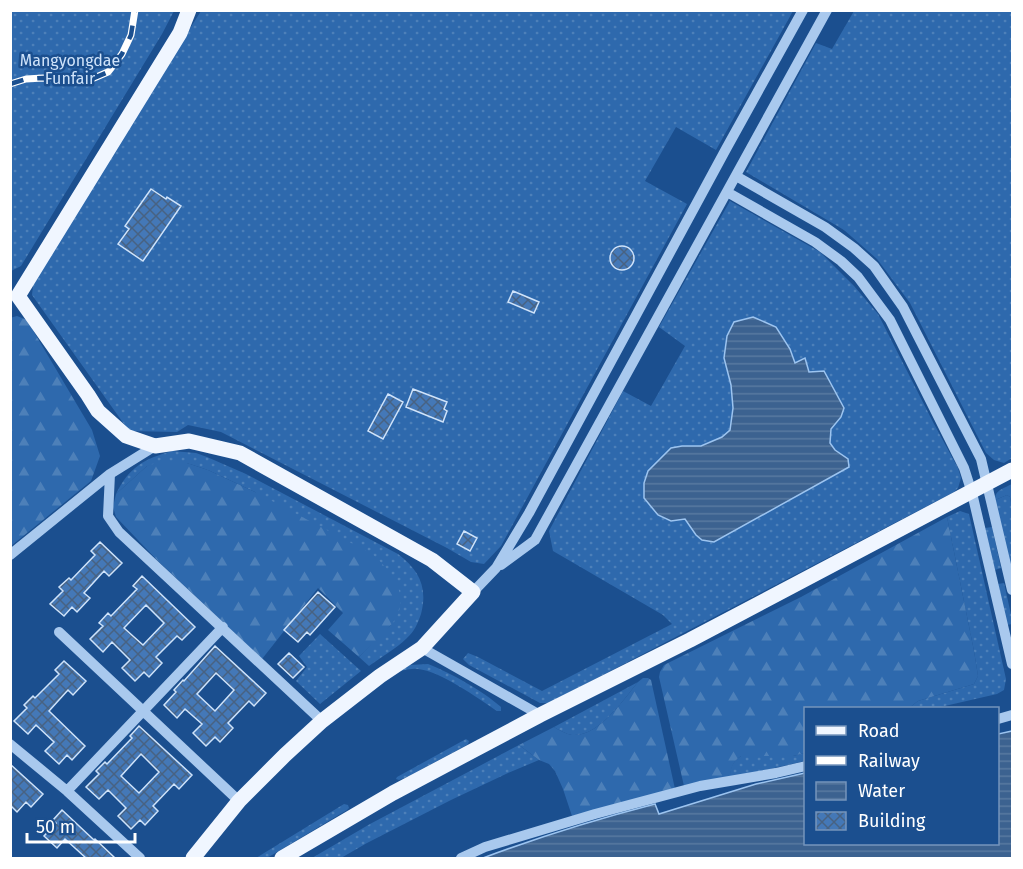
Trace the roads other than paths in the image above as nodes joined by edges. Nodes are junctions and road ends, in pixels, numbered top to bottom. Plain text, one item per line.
1 (189, 10) edge
2 (803, 10) edge
3 (827, 10) edge
4 (736, 176) junction
5 (727, 192) junction
6 (825, 227) junction
7 (815, 242) junction
8 (14, 300) edge
9 (933, 365) junction
10 (916, 372) junction
11 (155, 446) junction
12 (1012, 471) edge
13 (110, 474) junction
14 (987, 485) junction
15 (972, 493) junction
16 (10, 555) edge
17 (496, 568) junction
18 (1008, 573) junction
19 (992, 577) junction
20 (1012, 590) edge
21 (473, 592) junction
22 (223, 627) junction
23 (59, 632) dead end
24 (1009, 633) edge
25 (422, 648) junction
26 (1012, 664) edge
27 (144, 711) junction
28 (540, 715) junction
29 (322, 721) junction
30 (10, 744) edge
31 (804, 766) edge
32 (67, 791) junction
33 (239, 801) junction
34 (140, 858) edge
35 (193, 858) edge
36 (282, 858) edge
37 (461, 858) edge

1 - 8 main road
2 - 17 street
3 - 4 street
4 - 5 street
4 - 6 street
5 - 7 street
5 - 17 street
6 - 7 street
6 - 9 street
7 - 10 street
8 - 11 main road
9 - 10 street
9 - 14 street
10 - 15 street
11 - 13 street
11 - 21 main road
12 - 14 main road
13 - 16 street
13 - 22 street
14 - 15 main road
14 - 18 street
15 - 19 street
15 - 28 main road
17 - 21 street
18 - 19 street
18 - 20 street
19 - 24 street
21 - 25 main road
22 - 27 street
22 - 29 street
23 - 27 street
24 - 26 street
25 - 28 street
25 - 29 main road
27 - 32 street
27 - 33 street
28 - 36 main road
29 - 33 main road
30 - 32 street
31 - 37 street
32 - 34 street
33 - 35 main road

